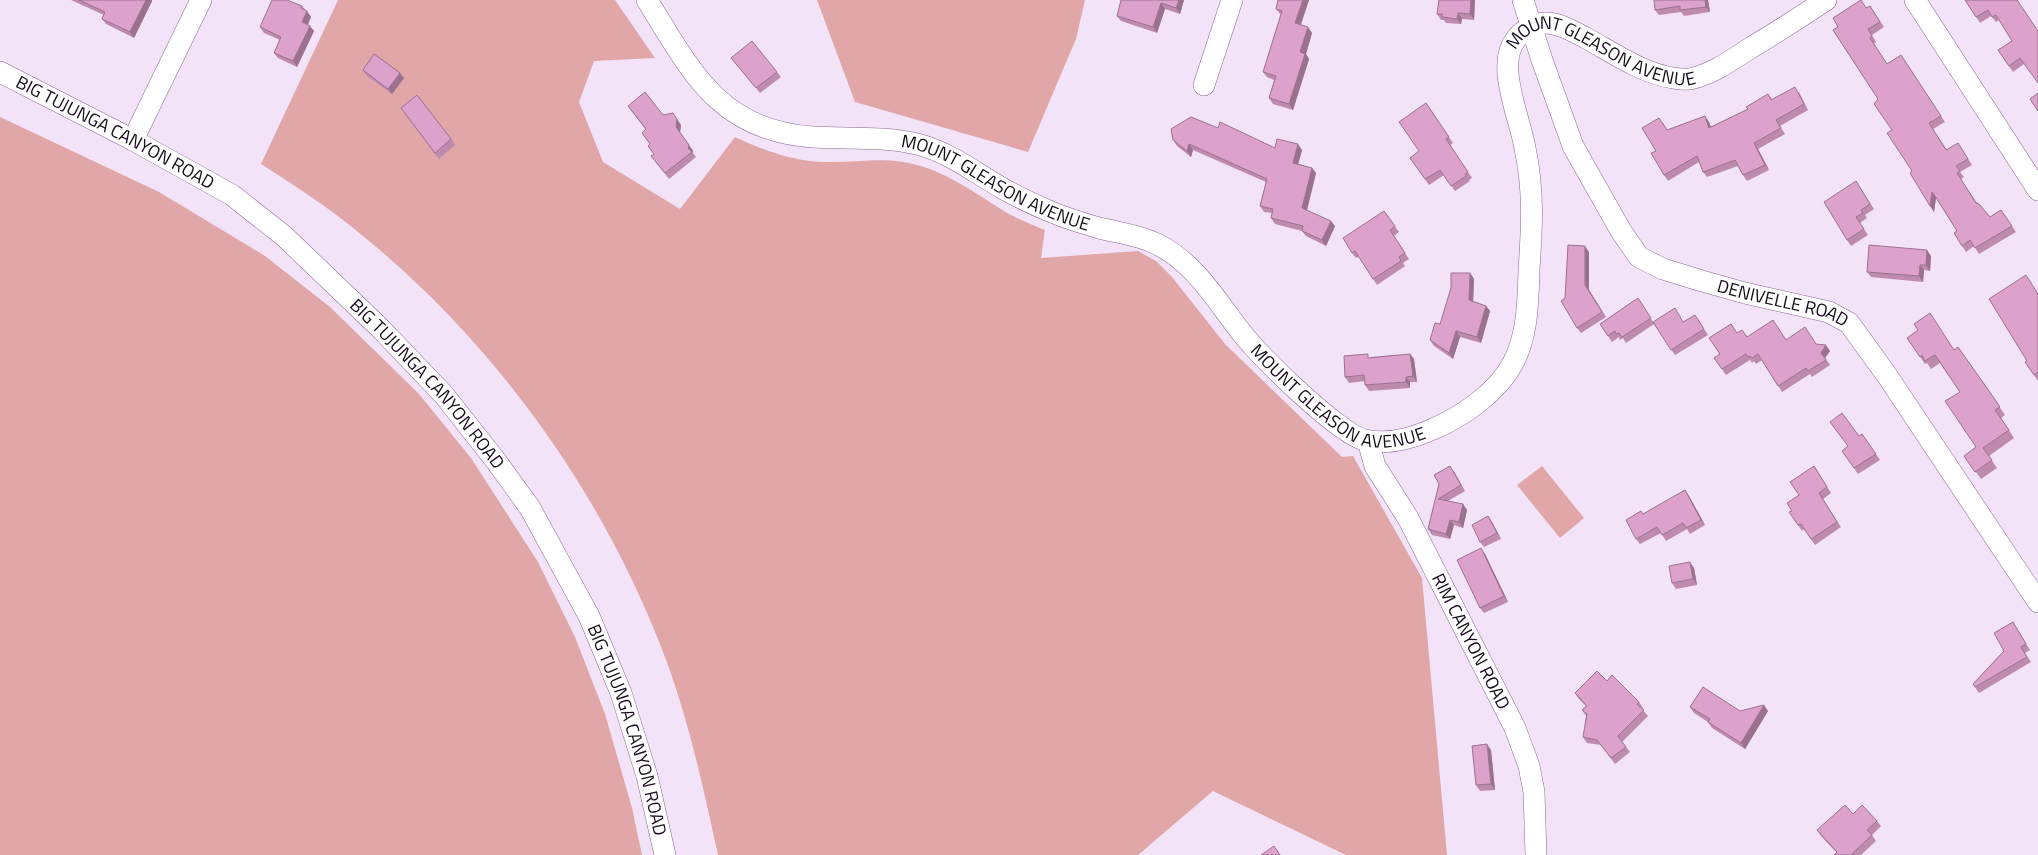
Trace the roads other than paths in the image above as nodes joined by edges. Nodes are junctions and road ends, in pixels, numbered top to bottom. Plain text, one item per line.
1 (201, 0) edge
2 (647, 0) edge
3 (1232, 0) edge
4 (1523, 0) edge
5 (1826, 0) edge
6 (1915, 0) edge
7 (1531, 26) junction
8 (0, 72) edge
9 (1204, 84) dead end
10 (133, 140) junction
11 (2038, 190) edge
12 (1368, 441) junction
13 (2038, 602) edge
14 (665, 855) edge
15 (1536, 855) edge

1 - 10 street
2 - 12 street, MOUNT GLEASON AVENUE
3 - 9 street
4 - 7 street, DENIVELLE ROAD
5 - 7 street, MOUNT GLEASON AVENUE
6 - 11 street
7 - 12 street, MOUNT GLEASON AVENUE
7 - 13 street, DENIVELLE ROAD
8 - 10 street, BIG TUJUNGA CANYON ROAD
10 - 14 street, BIG TUJUNGA CANYON ROAD
12 - 15 street, RIM CANYON ROAD

